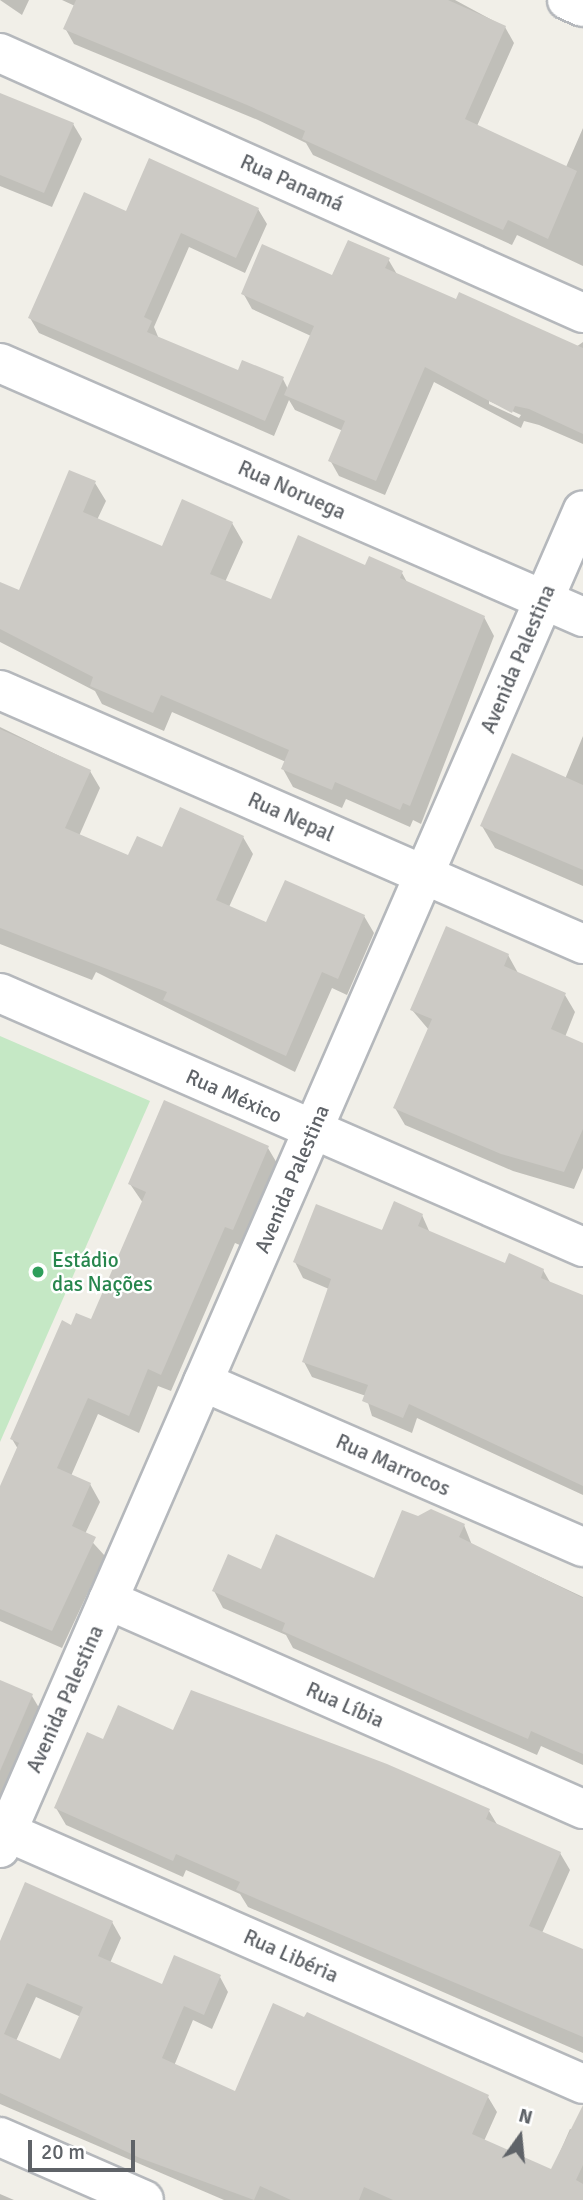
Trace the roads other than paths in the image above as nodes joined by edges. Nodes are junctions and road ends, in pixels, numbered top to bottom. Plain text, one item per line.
1 (567, 0) edge
2 (583, 7) edge
3 (0, 53) edge
4 (583, 313) edge
5 (0, 363) edge
6 (583, 510) edge
7 (544, 600) junction
8 (583, 617) edge
9 (0, 690) edge
10 (424, 875) junction
11 (583, 944) edge
12 (0, 993) edge
13 (313, 1130) junction
14 (583, 1247) edge
15 (204, 1381) junction
16 (583, 1548) edge
17 (108, 1600) junction
18 (583, 1809) edge
19 (2, 1836) edge
20 (583, 2084) edge
21 (0, 2137) edge
22 (144, 2200) edge

1 - 2 street
3 - 4 street, Rua Panamá
5 - 7 street, Rua Noruega
6 - 7 street, Avenida Palestina
7 - 8 street, Rua Noruega
7 - 10 street, Avenida Palestina
9 - 10 street, Rua Nepal
10 - 11 street, Rua Nepal
10 - 13 street, Avenida Palestina
12 - 13 street, Rua México
13 - 14 street, Rua México
13 - 15 street, Avenida Palestina
15 - 16 street, Rua Marrocos
15 - 17 street, Avenida Palestina
17 - 18 street, Rua Líbia
17 - 19 street, Avenida Palestina
19 - 20 street, Rua Libéria
21 - 22 street

